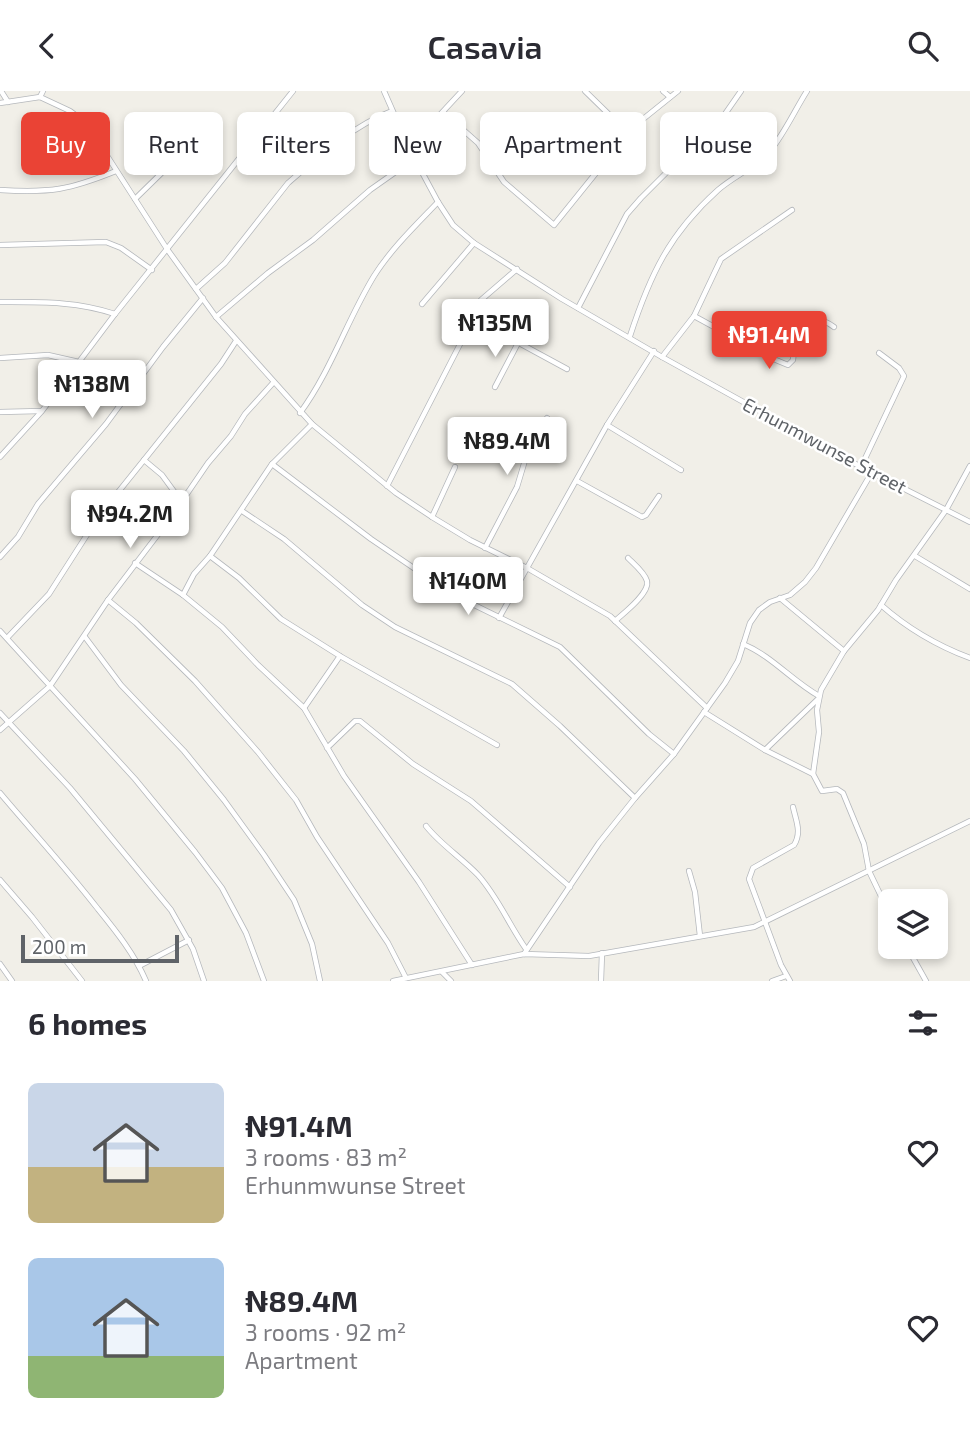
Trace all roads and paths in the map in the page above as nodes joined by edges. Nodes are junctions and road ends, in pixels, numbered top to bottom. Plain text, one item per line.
1 (1, 91) edge
2 (43, 91) edge
3 (391, 91) edge
4 (463, 91) edge
5 (585, 91) edge
6 (663, 91) edge
7 (678, 91) edge
8 (741, 91) edge
9 (807, 91) edge
10 (290, 92) edge
11 (385, 94) edge
12 (40, 97) junction
13 (670, 97) junction
14 (0, 103) edge
15 (8, 103) junction
16 (392, 111) joint
17 (443, 112) edge
18 (605, 112) edge
19 (646, 117) edge
20 (466, 132) edge
21 (480, 146) edge
22 (116, 171) junction
23 (160, 175) edge
24 (391, 175) edge
25 (423, 175) edge
26 (499, 175) edge
27 (594, 175) edge
28 (0, 190) edge
29 (135, 199) junction
30 (438, 202) junction
31 (792, 210) dead end
32 (474, 243) junction
33 (0, 245) edge
34 (167, 249) junction
35 (152, 269) junction
36 (517, 269) junction
37 (196, 289) junction
38 (203, 298) junction
39 (0, 302) edge
40 (422, 304) dead end
41 (578, 308) junction
42 (477, 313) junction
43 (115, 314) junction
44 (694, 316) junction
45 (216, 317) junction
46 (834, 327) dead end
47 (630, 336) junction
48 (236, 341) junction
49 (518, 343) junction
50 (654, 351) junction
51 (879, 353) dead end
52 (662, 357) junction
53 (0, 358) edge
54 (79, 362) junction
55 (567, 369) dead end
56 (273, 383) junction
57 (495, 387) dead end
58 (42, 411) junction
59 (0, 412) edge
60 (300, 413) junction
61 (547, 418) dead end
62 (312, 424) junction
63 (607, 425) junction
64 (0, 457) edge
65 (144, 460) junction
66 (272, 464) junction
67 (970, 466) edge
68 (455, 467) dead end
69 (861, 467) junction
70 (681, 470) dead end
71 (872, 472) junction
72 (577, 481) junction
73 (387, 486) junction
74 (659, 496) dead end
75 (181, 501) junction
76 (946, 510) junction
77 (242, 511) junction
78 (432, 517) junction
79 (970, 523) edge
80 (485, 548) junction
81 (210, 556) junction
82 (915, 556) junction
83 (0, 558) edge
84 (628, 558) dead end
85 (135, 563) junction
86 (527, 568) junction
87 (970, 589) edge
88 (183, 596) junction
89 (780, 599) junction
90 (108, 600) junction
91 (881, 605) junction
92 (499, 618) junction
93 (615, 621) junction
94 (0, 631) edge
95 (85, 637) junction
96 (6, 638) junction
97 (743, 644) junction
98 (844, 651) junction
99 (340, 656) junction
100 (970, 657) edge
101 (50, 686) junction
102 (819, 698) junction
103 (304, 708) junction
104 (705, 710) junction
105 (0, 713) edge
106 (10, 723) junction
107 (0, 730) edge
108 (497, 745) dead end
109 (327, 748) junction
110 (765, 750) junction
111 (674, 754) junction
112 (813, 774) junction
113 (0, 793) edge
114 (635, 797) junction
115 (793, 807) dead end
116 (970, 821) edge
117 (426, 826) dead end
118 (689, 871) dead end
119 (869, 871) junction
120 (0, 880) edge
121 (570, 887) junction
122 (878, 890) edge
123 (765, 923) junction
124 (700, 936) junction
125 (189, 940) junction
126 (525, 952) junction
127 (602, 953) junction
128 (913, 959) edge
129 (0, 964) edge
130 (472, 965) junction
131 (139, 966) junction
132 (442, 971) junction
133 (406, 978) junction
134 (788, 979) edge
135 (924, 980) edge
136 (12, 981) edge
137 (82, 981) edge
138 (146, 981) edge
139 (204, 981) edge
140 (264, 981) edge
141 (320, 981) edge
142 (393, 981) edge
143 (451, 981) edge
144 (601, 981) edge
145 (772, 981) edge

1 - 15 street
2 - 12 street
3 - 11 street
4 - 17 street
5 - 18 street
6 - 13 street
7 - 13 street
8 - 41 street
9 - 47 street
10 - 34 street
11 - 16 street, Erhunmwunse Street
12 - 15 street
12 - 22 street
13 - 19 street
14 - 15 street
16 - 37 street
20 - 21 street
22 - 28 street
22 - 29 street
23 - 29 street
24 - 45 street
25 - 30 street, Erhunmwunse Street
26 - 27 street
29 - 34 street
30 - 32 street, Erhunmwunse Street
30 - 60 street
31 - 44 street
32 - 36 street, Erhunmwunse Street
32 - 40 street
33 - 35 street
34 - 35 street
34 - 37 street
35 - 43 street
36 - 41 street, Erhunmwunse Street
36 - 42 street
37 - 38 street
38 - 45 street
38 - 83 street
39 - 43 street
41 - 47 street, Erhunmwunse Street
42 - 49 street
42 - 73 street
43 - 54 street
44 - 46 street
44 - 52 street
45 - 48 street
47 - 50 street, Erhunmwunse Street
48 - 56 street
48 - 65 street
49 - 55 street
49 - 57 street
50 - 52 street, Erhunmwunse Street
50 - 63 street
51 - 69 street
52 - 69 street, Erhunmwunse Street
53 - 54 street
54 - 58 street
56 - 60 street
56 - 75 street
58 - 59 street
58 - 64 street
60 - 62 street
61 - 80 street
62 - 66 street
62 - 73 street
63 - 70 street
63 - 72 street
65 - 75 street
65 - 96 street
66 - 77 street
66 - 92 street
67 - 76 street
68 - 78 street
69 - 71 street, Erhunmwunse Street
71 - 76 street, Erhunmwunse Street
71 - 89 street
72 - 74 street
72 - 86 street
73 - 78 street
75 - 85 street
76 - 79 street, Erhunmwunse Street
76 - 82 street
77 - 81 street
77 - 114 street
78 - 80 street
80 - 86 street
81 - 88 street
81 - 99 street
82 - 87 street
82 - 91 street
84 - 93 street
85 - 88 street
85 - 90 street
86 - 92 street
86 - 93 street
88 - 103 street
89 - 97 street
89 - 98 street
90 - 95 street
90 - 133 street
91 - 98 street
91 - 100 street
92 - 111 street
93 - 104 street
94 - 96 street
95 - 101 street
95 - 141 street
96 - 101 street
97 - 102 street
97 - 104 street
98 - 102 street
99 - 103 street
99 - 108 street
101 - 106 street
101 - 140 street
102 - 110 street
102 - 112 street
103 - 109 street
104 - 110 street
104 - 111 street
105 - 106 street
106 - 107 street
106 - 125 street
109 - 121 street
109 - 130 street
110 - 112 street
111 - 114 street
112 - 119 street
113 - 131 street
114 - 121 street
115 - 123 street
116 - 119 street
117 - 126 street
118 - 124 street
119 - 122 street
119 - 123 street
120 - 137 street
121 - 126 street
123 - 124 street
123 - 134 street
124 - 127 street
125 - 131 street
125 - 139 street
126 - 127 street
126 - 130 street
127 - 144 street
128 - 135 street
129 - 136 street
130 - 132 street
131 - 138 street
132 - 133 street
132 - 143 street
133 - 142 street
134 - 145 street

